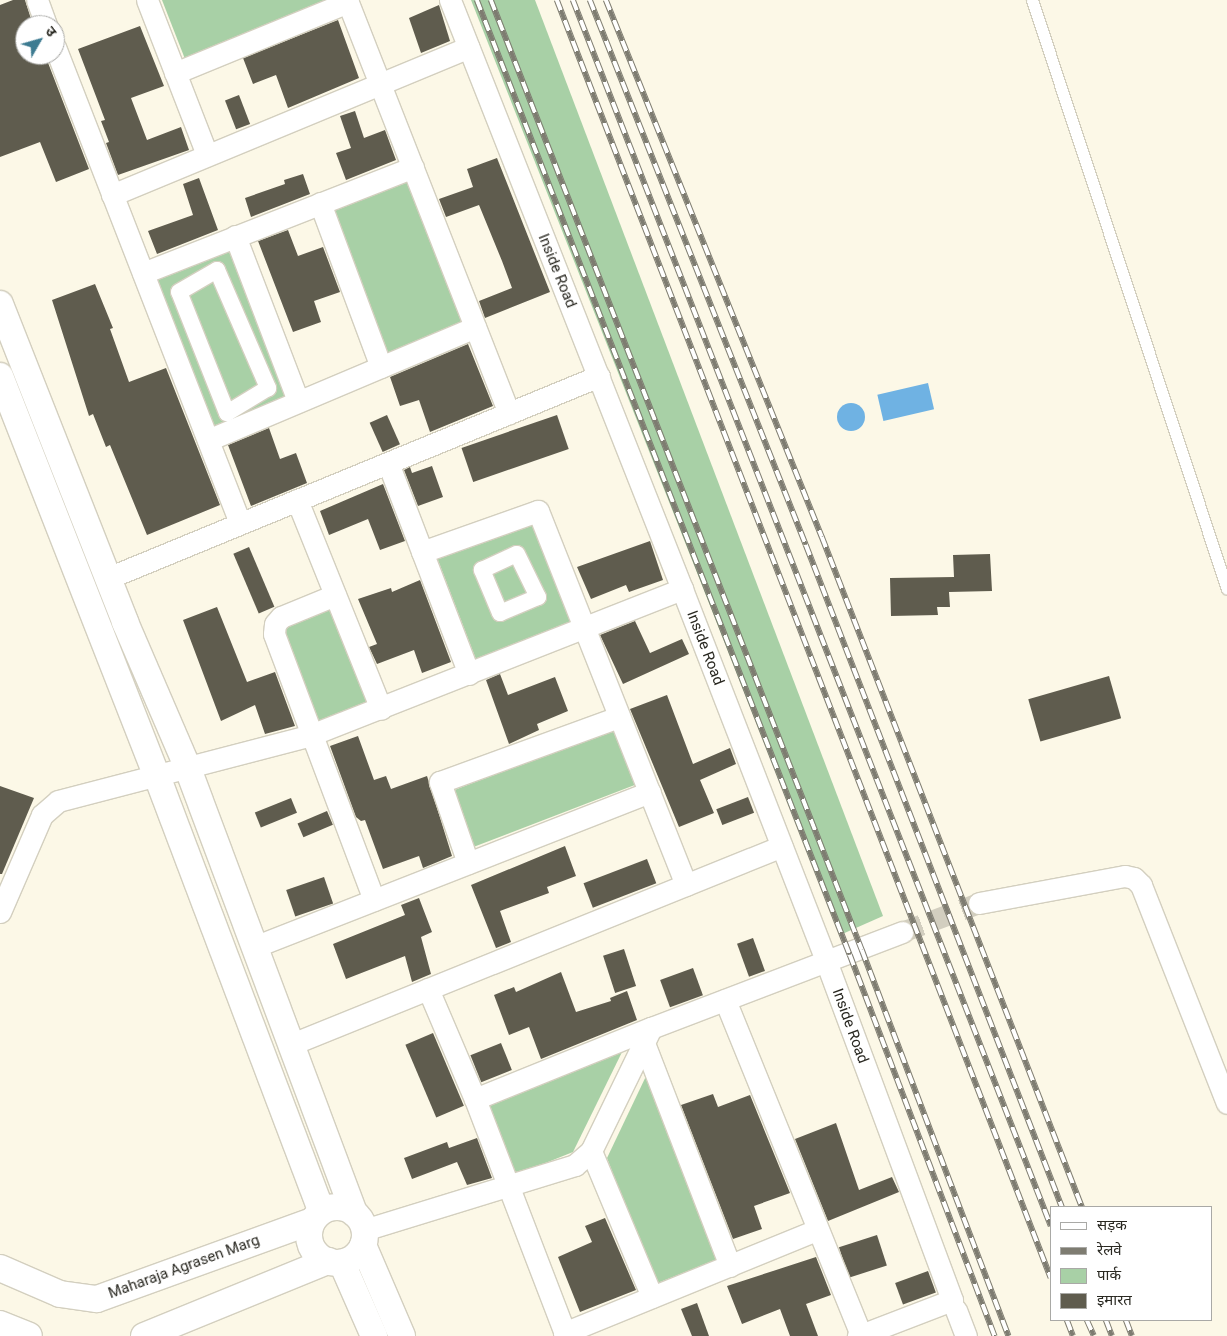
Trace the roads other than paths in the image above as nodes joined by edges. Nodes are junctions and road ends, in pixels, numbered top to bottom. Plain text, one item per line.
1 (37, 0) edge
2 (146, 0) edge
3 (450, 0) edge
4 (1032, 0) edge
5 (348, 1) edge
6 (42, 15) edge
7 (468, 47) junction
8 (62, 65) edge
9 (175, 73) junction
10 (380, 84) junction
11 (207, 155) junction
12 (413, 167) junction
13 (112, 194) junction
14 (320, 203) junction
15 (235, 236) junction
16 (143, 273) junction
17 (0, 304) edge
18 (475, 327) junction
19 (381, 367) junction
20 (0, 376) edge
21 (599, 376) junction
22 (268, 388) joint
23 (298, 401) junction
24 (509, 413) junction
25 (208, 440) junction
26 (388, 462) junction
27 (297, 500) junction
28 (240, 524) junction
29 (422, 552) junction
30 (108, 578) junction
31 (1227, 588) edge
32 (682, 589) junction
33 (335, 595) junction
34 (114, 627) junction
35 (586, 628) junction
36 (469, 674) junction
37 (382, 709) junction
38 (619, 717) junction
39 (311, 735) junction
40 (187, 766) junction
41 (157, 776) junction
42 (650, 792) junction
43 (782, 846) junction
44 (468, 863) junction
45 (686, 885) junction
46 (374, 900) junction
47 (979, 903) tunnel mouth
48 (0, 912) edge
49 (902, 932) tunnel mouth
50 (254, 947) junction
51 (826, 961) junction
52 (428, 989) junction
53 (725, 1000) junction
54 (647, 1036) junction
55 (292, 1044) junction
56 (1225, 1091) edge
57 (475, 1099) junction
58 (591, 1151) junction
59 (509, 1187) junction
60 (316, 1216) junction
61 (360, 1229) junction
62 (817, 1230) junction
63 (335, 1262) junction
64 (730, 1266) junction
65 (0, 1268) edge
66 (652, 1297) junction
67 (954, 1305) junction
68 (0, 1324) edge
69 (565, 1334) edge
70 (859, 1335) edge
71 (29, 1336) edge
72 (144, 1336) edge
73 (374, 1336) edge
74 (402, 1336) edge
75 (966, 1336) edge

1 - 6 street
2 - 9 street
3 - 7 street, Inside Road
4 - 31 lane
5 - 9 street
5 - 10 street
7 - 10 street
7 - 21 street, Inside Road
8 - 13 street
9 - 11 street
10 - 11 street
10 - 12 street
11 - 13 street
12 - 14 street
12 - 18 street
13 - 16 street
14 - 15 street
14 - 19 street
15 - 16 street
15 - 23 street
16 - 25 street
17 - 30 street
18 - 19 street
18 - 24 street
19 - 23 street
20 - 34 street
21 - 24 street
21 - 32 street, Inside Road
22 - 22 street
23 - 25 street
24 - 26 street
25 - 28 street
26 - 27 street
26 - 29 street
27 - 28 street
27 - 33 street
28 - 30 street
29 - 35 street
29 - 36 street
30 - 34 street
32 - 35 street
32 - 43 street, Inside Road
33 - 37 street
33 - 39 street
34 - 40 street
34 - 41 street
35 - 36 street
35 - 38 street
36 - 37 street
37 - 39 street
38 - 42 street
38 - 44 street
39 - 40 street
39 - 46 street
40 - 41 street
40 - 50 street
41 - 48 street
41 - 60 street
42 - 44 street
42 - 45 street
43 - 45 street
43 - 51 street, Inside Road
44 - 46 street
45 - 52 street
46 - 50 street
47 - 56 street
49 - 51 street
50 - 55 street
51 - 53 street
51 - 67 street, Inside Road
52 - 55 street
52 - 57 street
53 - 54 street
53 - 62 street
54 - 57 street
54 - 58 street
54 - 64 street
55 - 61 street
57 - 59 street
58 - 59 street
58 - 66 street
59 - 61 street
59 - 69 street
60 - 61 street
60 - 63 street
60 - 65 street, Maharaja Agrasen Marg
61 - 63 street
61 - 74 street
62 - 64 street
62 - 70 street
63 - 72 street
63 - 73 street
64 - 66 street
66 - 69 street
67 - 70 street
67 - 75 street, Inside Road
68 - 71 street

